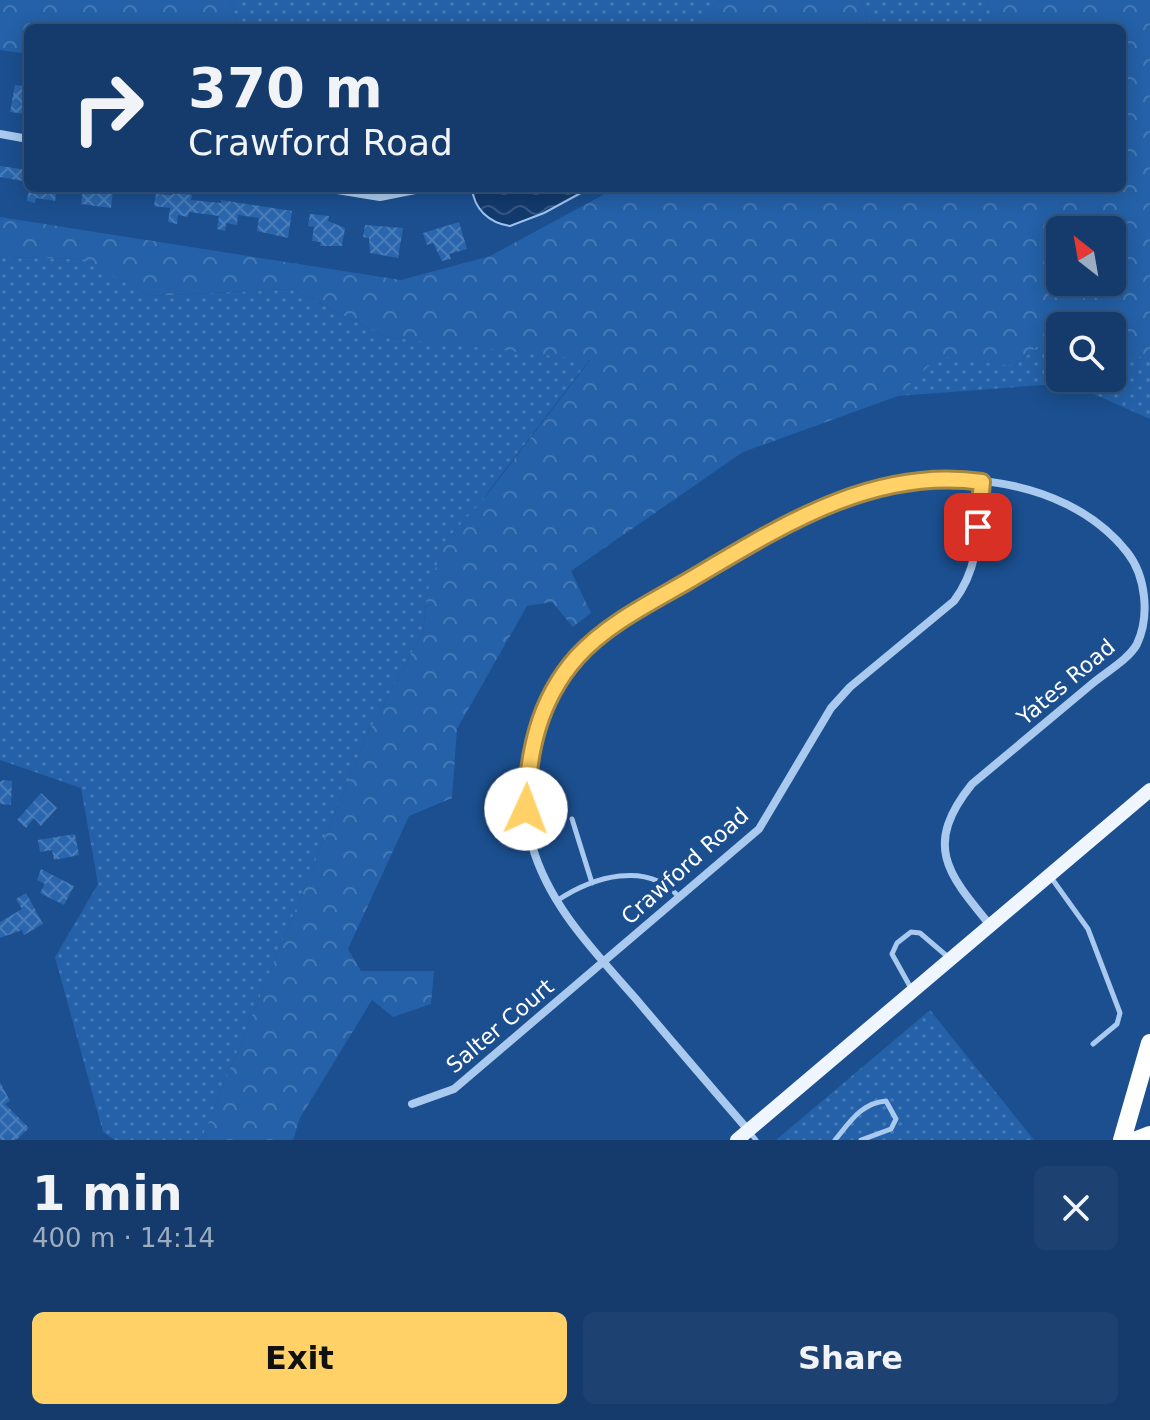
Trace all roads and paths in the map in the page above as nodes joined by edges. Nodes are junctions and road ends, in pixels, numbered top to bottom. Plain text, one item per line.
1 (0, 134) edge
2 (24, 138) edge
3 (349, 192) edge
4 (405, 192) edge
5 (982, 482) junction
6 (1150, 790) edge
7 (572, 819) dead end
8 (1049, 875) junction
9 (592, 883) junction
10 (679, 898) junction
11 (556, 901) junction
12 (990, 925) junction
13 (951, 959) junction
14 (604, 962) junction
15 (913, 991) junction
16 (1150, 1043) edge
17 (1093, 1044) dead end
18 (412, 1104) dead end
19 (1150, 1135) edge
20 (747, 1137) edge
21 (835, 1140) edge
22 (861, 1140) edge
23 (1122, 1140) edge
24 (1137, 1140) edge

1 - 2 street
3 - 4 street
5 - 10 street, Crawford Road
5 - 11 street, Yates Road
5 - 12 street, Yates Road
6 - 8 main road
7 - 9 lane
8 - 12 main road
8 - 17 lane
9 - 10 lane
9 - 11 lane
10 - 14 street, Crawford Road
11 - 14 street, Yates Road
12 - 13 main road
13 - 15 main road
13 - 15 lane
14 - 18 street, Salter Court
14 - 20 street, Yates Road
15 - 20 main road
16 - 23 highway
19 - 24 highway
21 - 22 lane

